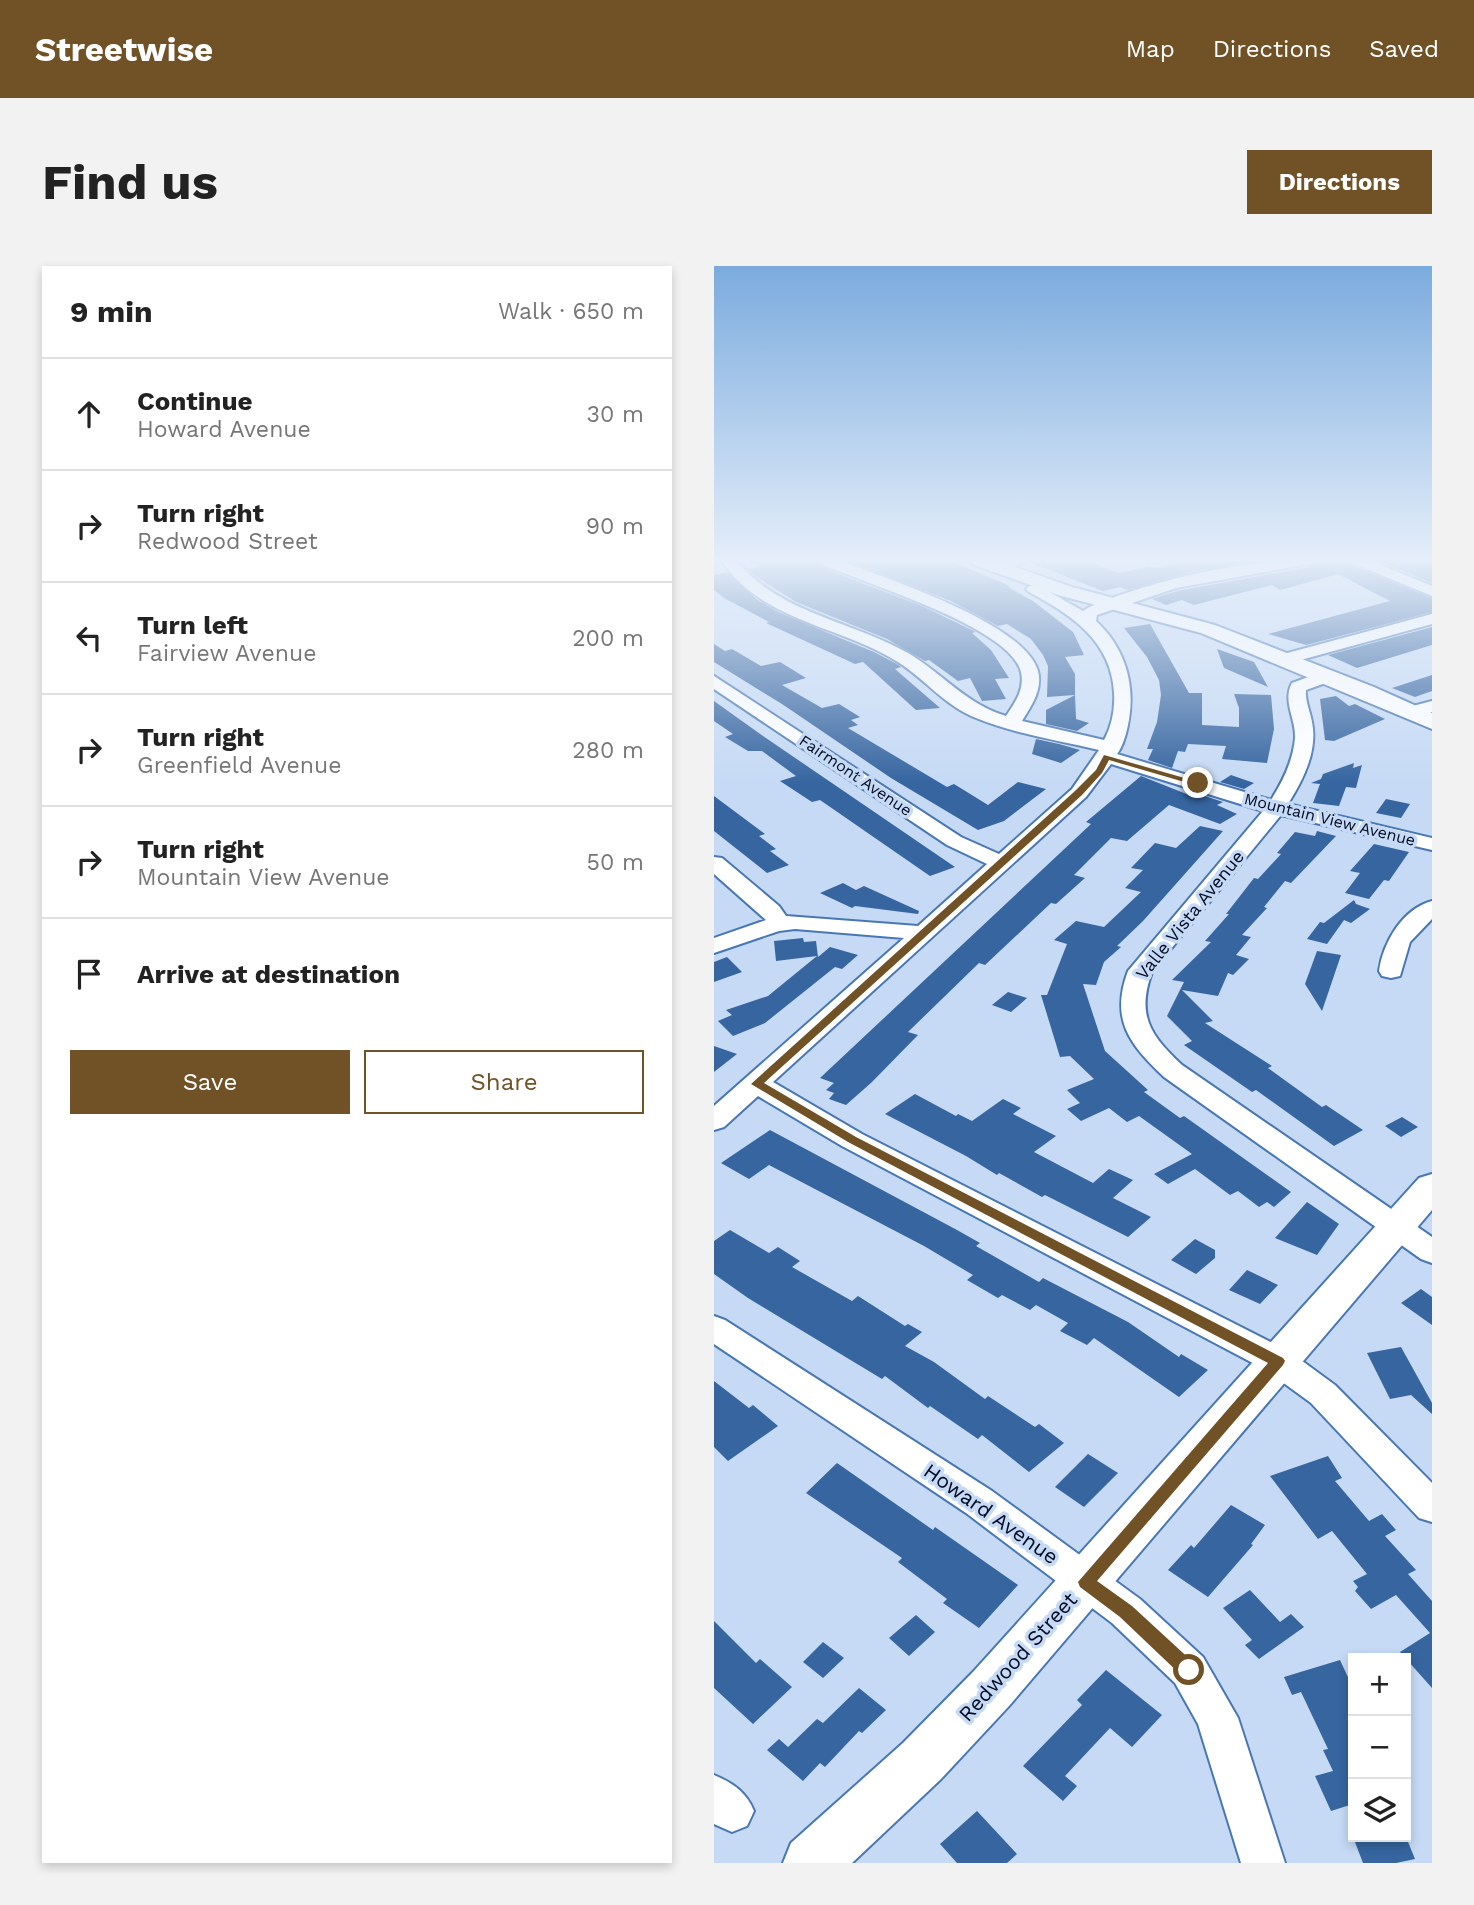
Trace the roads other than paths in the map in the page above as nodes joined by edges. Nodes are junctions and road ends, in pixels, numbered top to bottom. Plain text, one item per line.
1 (852, 635) edge
2 (997, 635) edge
3 (1098, 635) edge
4 (1220, 635) edge
5 (1375, 635) edge
6 (1286, 659) junction
7 (1328, 676) junction
8 (714, 681) edge
9 (1432, 706) edge
10 (1411, 712) junction
11 (1012, 722) junction
12 (1432, 722) edge
13 (1110, 753) junction
14 (1276, 808) junction
15 (1432, 844) edge
16 (714, 863) edge
17 (1001, 863) junction
18 (1432, 908) edge
19 (780, 924) junction
20 (924, 933) junction
21 (714, 946) edge
22 (1391, 971) dead end
23 (756, 1084) junction
24 (714, 1121) edge
25 (1432, 1186) edge
26 (1414, 1240) edge
27 (714, 1328) edge
28 (1278, 1361) junction
29 (1432, 1507) edge
30 (1086, 1582) junction
31 (811, 1863) edge
32 (1263, 1863) edge

1 - 11 street, Mountain View Avenue
2 - 11 street
3 - 13 street
4 - 6 main road
5 - 6 street
6 - 7 main road
7 - 10 main road
7 - 14 street, Valle Vista Avenue
8 - 17 street, Fairmont Avenue
9 - 10 street
10 - 12 main road
11 - 13 street, Mountain View Avenue
13 - 14 street, Mountain View Avenue
13 - 17 street
14 - 15 street, Mountain View Avenue
14 - 26 street, Valle Vista Avenue
16 - 19 street
17 - 20 street
18 - 22 street
19 - 20 street
19 - 21 street
20 - 23 street
23 - 24 street
23 - 28 street
25 - 26 main road, Redwood Street
26 - 28 main road, Redwood Street
27 - 30 street, Howard Avenue
28 - 29 street
28 - 30 main road, Redwood Street
30 - 31 main road, Redwood Street
30 - 32 street, Howard Avenue

